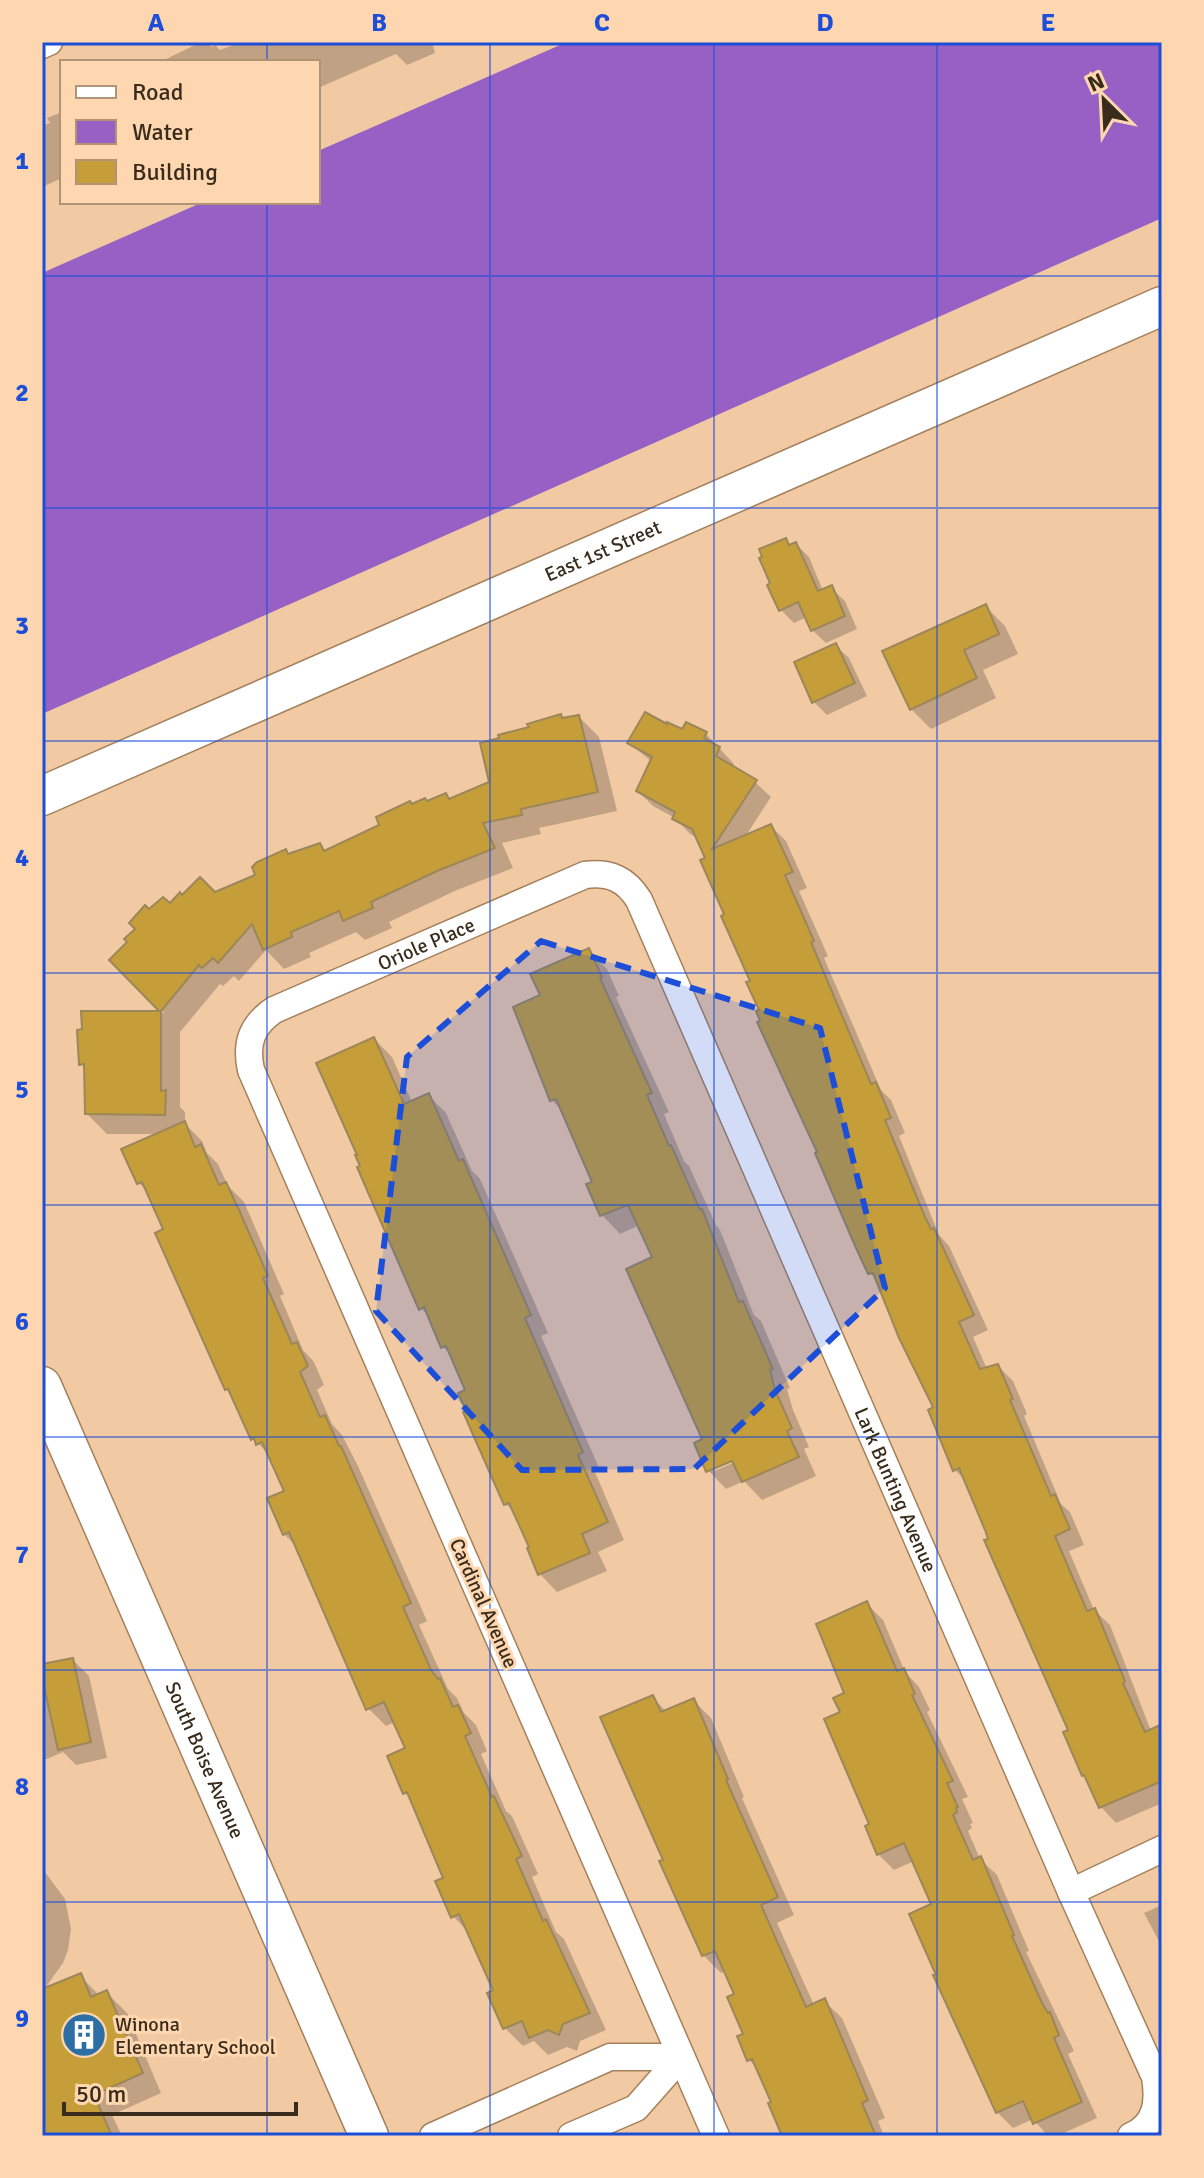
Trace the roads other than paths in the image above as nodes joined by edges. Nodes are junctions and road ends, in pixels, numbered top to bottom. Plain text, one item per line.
1 (49, 42) edge
2 (42, 45) edge
3 (1162, 306) edge
4 (42, 796) edge
5 (639, 900) joint
6 (251, 1070) joint
7 (42, 1386) edge
8 (1162, 1849) edge
9 (1071, 1892) junction
10 (681, 2057) junction
11 (369, 2136) edge
12 (433, 2136) edge
13 (571, 2136) edge
14 (716, 2136) edge
15 (1131, 2136) edge

1 - 2 street
3 - 4 main road, East 1st Street
5 - 6 street, Oriole Place
5 - 9 street, Lark Bunting Avenue
6 - 10 street, Cardinal Avenue
7 - 11 main road, South Boise Avenue
8 - 9 street
9 - 15 street, Lark Bunting Avenue
10 - 12 street
10 - 13 street
10 - 14 street, Cardinal Avenue

